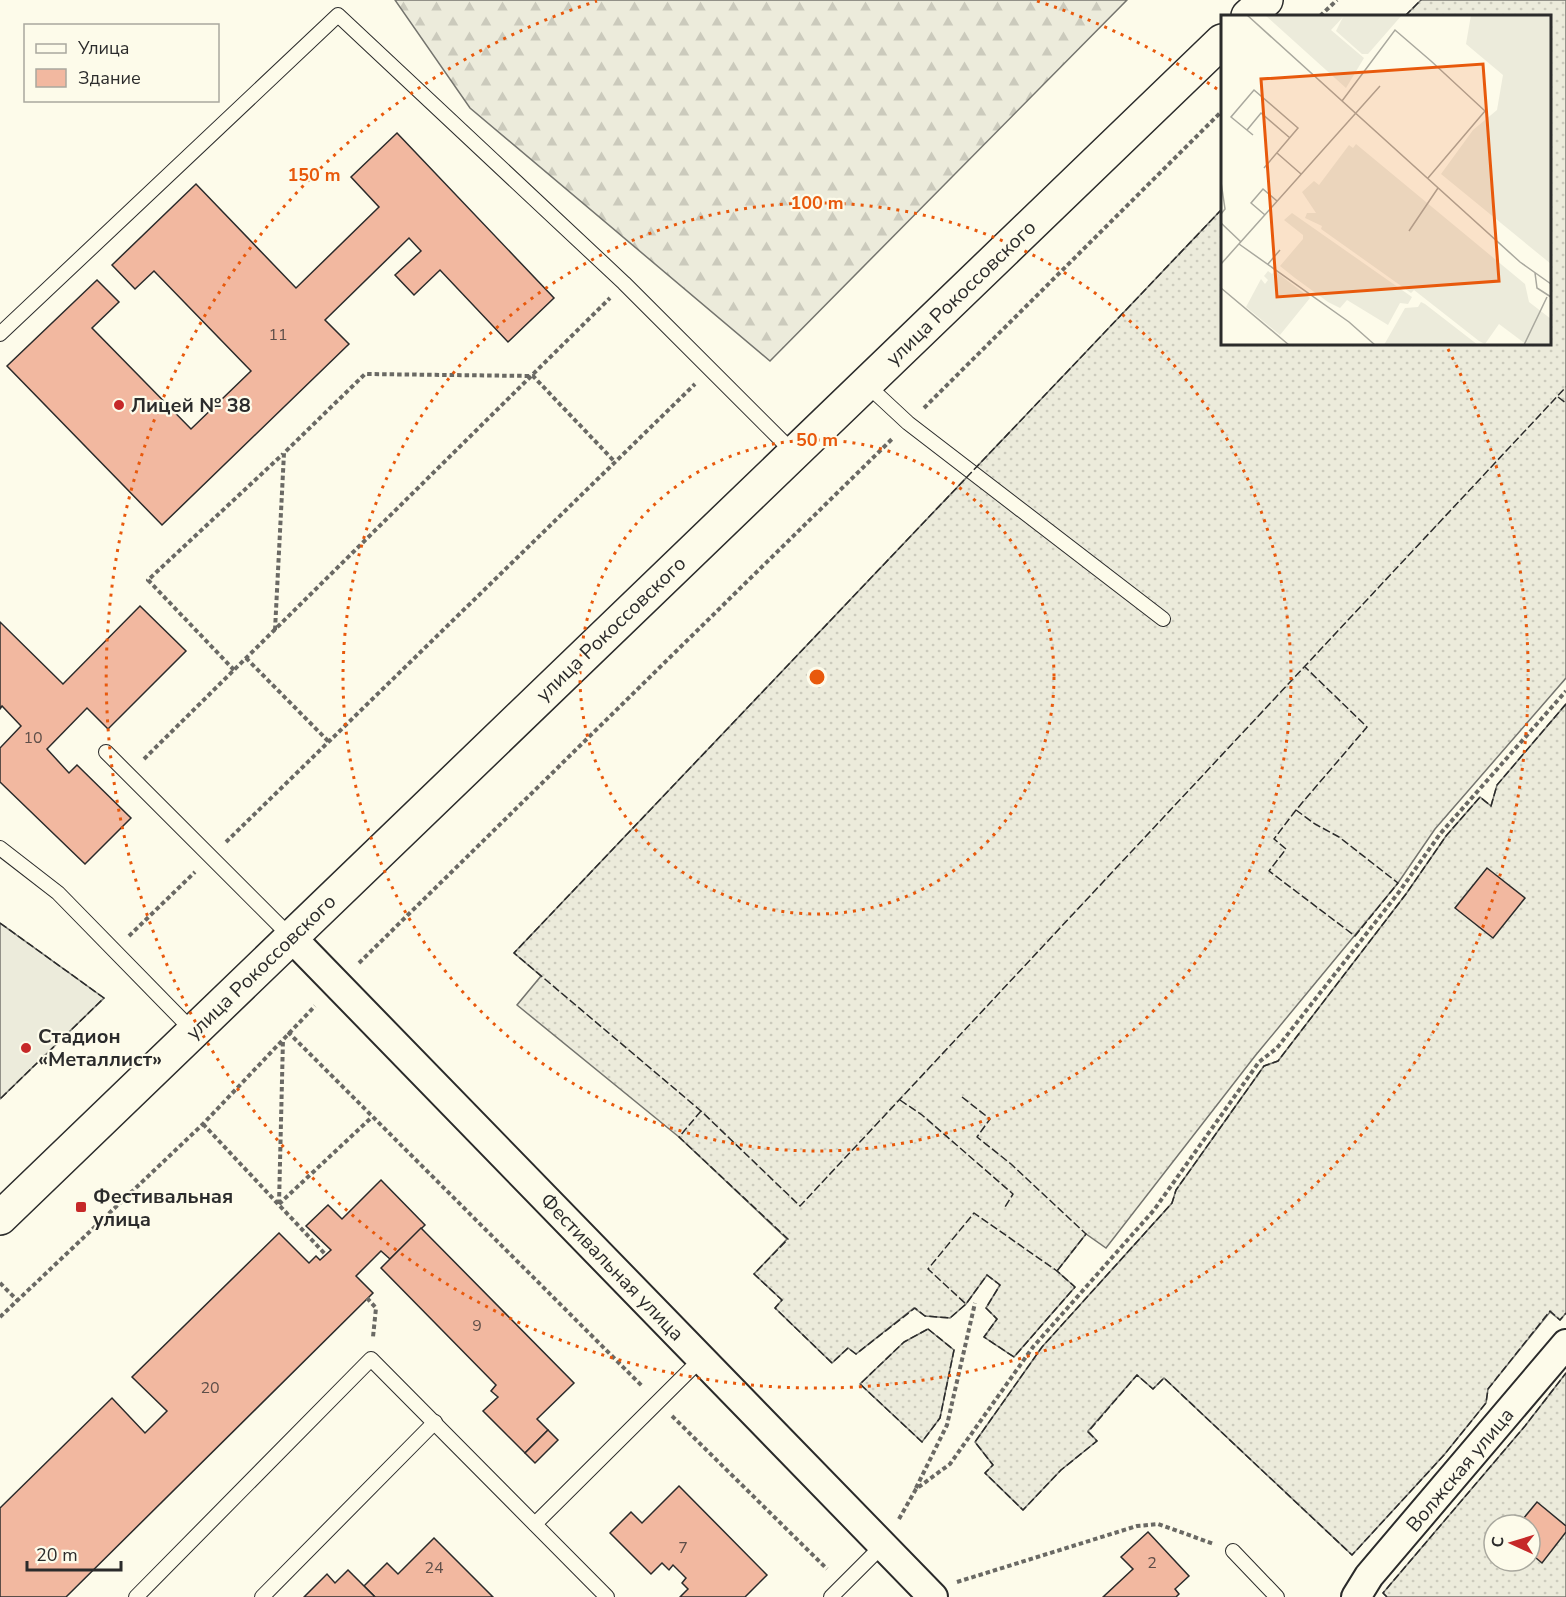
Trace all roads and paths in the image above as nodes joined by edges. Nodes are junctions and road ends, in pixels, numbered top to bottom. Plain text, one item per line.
1 (1266, 0) edge
2 (1337, 0) edge
3 (1249, 15) edge
4 (1321, 15) edge
5 (1221, 42) edge
6 (1221, 112) edge
7 (624, 283) junction
8 (0, 334) edge
9 (710, 370) junction
10 (533, 376) junction
11 (866, 384) junction
12 (908, 423) junction
13 (284, 453) junction
14 (794, 453) junction
15 (615, 462) junction
16 (1163, 619) dead end
17 (274, 630) junction
18 (246, 658) junction
19 (234, 670) junction
20 (1566, 691) edge
21 (329, 742) junction
22 (106, 752) dead end
23 (128, 774) junction
24 (0, 848) edge
25 (211, 857) junction
26 (291, 938) junction
27 (116, 949) junction
28 (336, 985) junction
29 (194, 1032) junction
30 (288, 1032) junction
31 (283, 1039) junction
32 (372, 1117) junction
33 (203, 1124) junction
34 (279, 1205) junction
35 (0, 1218) edge
36 (326, 1255) dead end
37 (0, 1282) edge
38 (367, 1298) dead end
39 (18, 1301) junction
40 (975, 1303) dead end
41 (0, 1317) edge
42 (1566, 1344) edge
43 (371, 1359) junction
44 (701, 1359) junction
45 (658, 1402) junction
46 (435, 1422) junction
47 (916, 1489) junction
48 (535, 1524) junction
49 (883, 1545) junction
50 (1233, 1551) joint
51 (843, 1585) junction
52 (931, 1594) edge
53 (136, 1597) edge
54 (262, 1597) edge
55 (607, 1597) edge
56 (831, 1597) edge
57 (1277, 1597) edge
58 (1356, 1597) edge

1 - 3 street
2 - 4 path
5 - 11 street, улица Рокоссовского
6 - 12 path
7 - 8 lane
7 - 9 lane
7 - 10 path
9 - 14 lane
9 - 15 path
10 - 13 path
10 - 15 path
10 - 17 path
11 - 12 lane
11 - 14 street, улица Рокоссовского
12 - 16 lane
12 - 28 path
13 - 17 path
13 - 19 path
14 - 26 street, улица Рокоссовского
15 - 21 path
17 - 18 path
18 - 19 path
18 - 21 path
19 - 23 path
20 - 47 path
21 - 25 path
22 - 23 lane
23 - 25 lane
24 - 27 lane
25 - 26 lane
25 - 27 path
26 - 28 street, Фестивальная улица
26 - 29 street, улица Рокоссовского
27 - 29 lane
28 - 30 path
28 - 44 street, Фестивальная улица
29 - 35 street, улица Рокоссовского
30 - 31 path
30 - 32 path
31 - 33 path
31 - 34 path
32 - 34 path
32 - 45 path
33 - 34 path
33 - 39 path
34 - 36 path
37 - 39 path
38 - 43 path
39 - 41 path
40 - 47 path
42 - 58 street, Волжская улица
43 - 46 lane
43 - 53 lane
44 - 45 lane
44 - 49 street, Фестивальная улица
45 - 48 lane
45 - 51 path
46 - 48 lane
46 - 54 lane
47 - 49 path
48 - 55 lane
49 - 51 lane
49 - 52 street, Фестивальная улица
50 - 52 path
50 - 57 lane
51 - 56 lane

